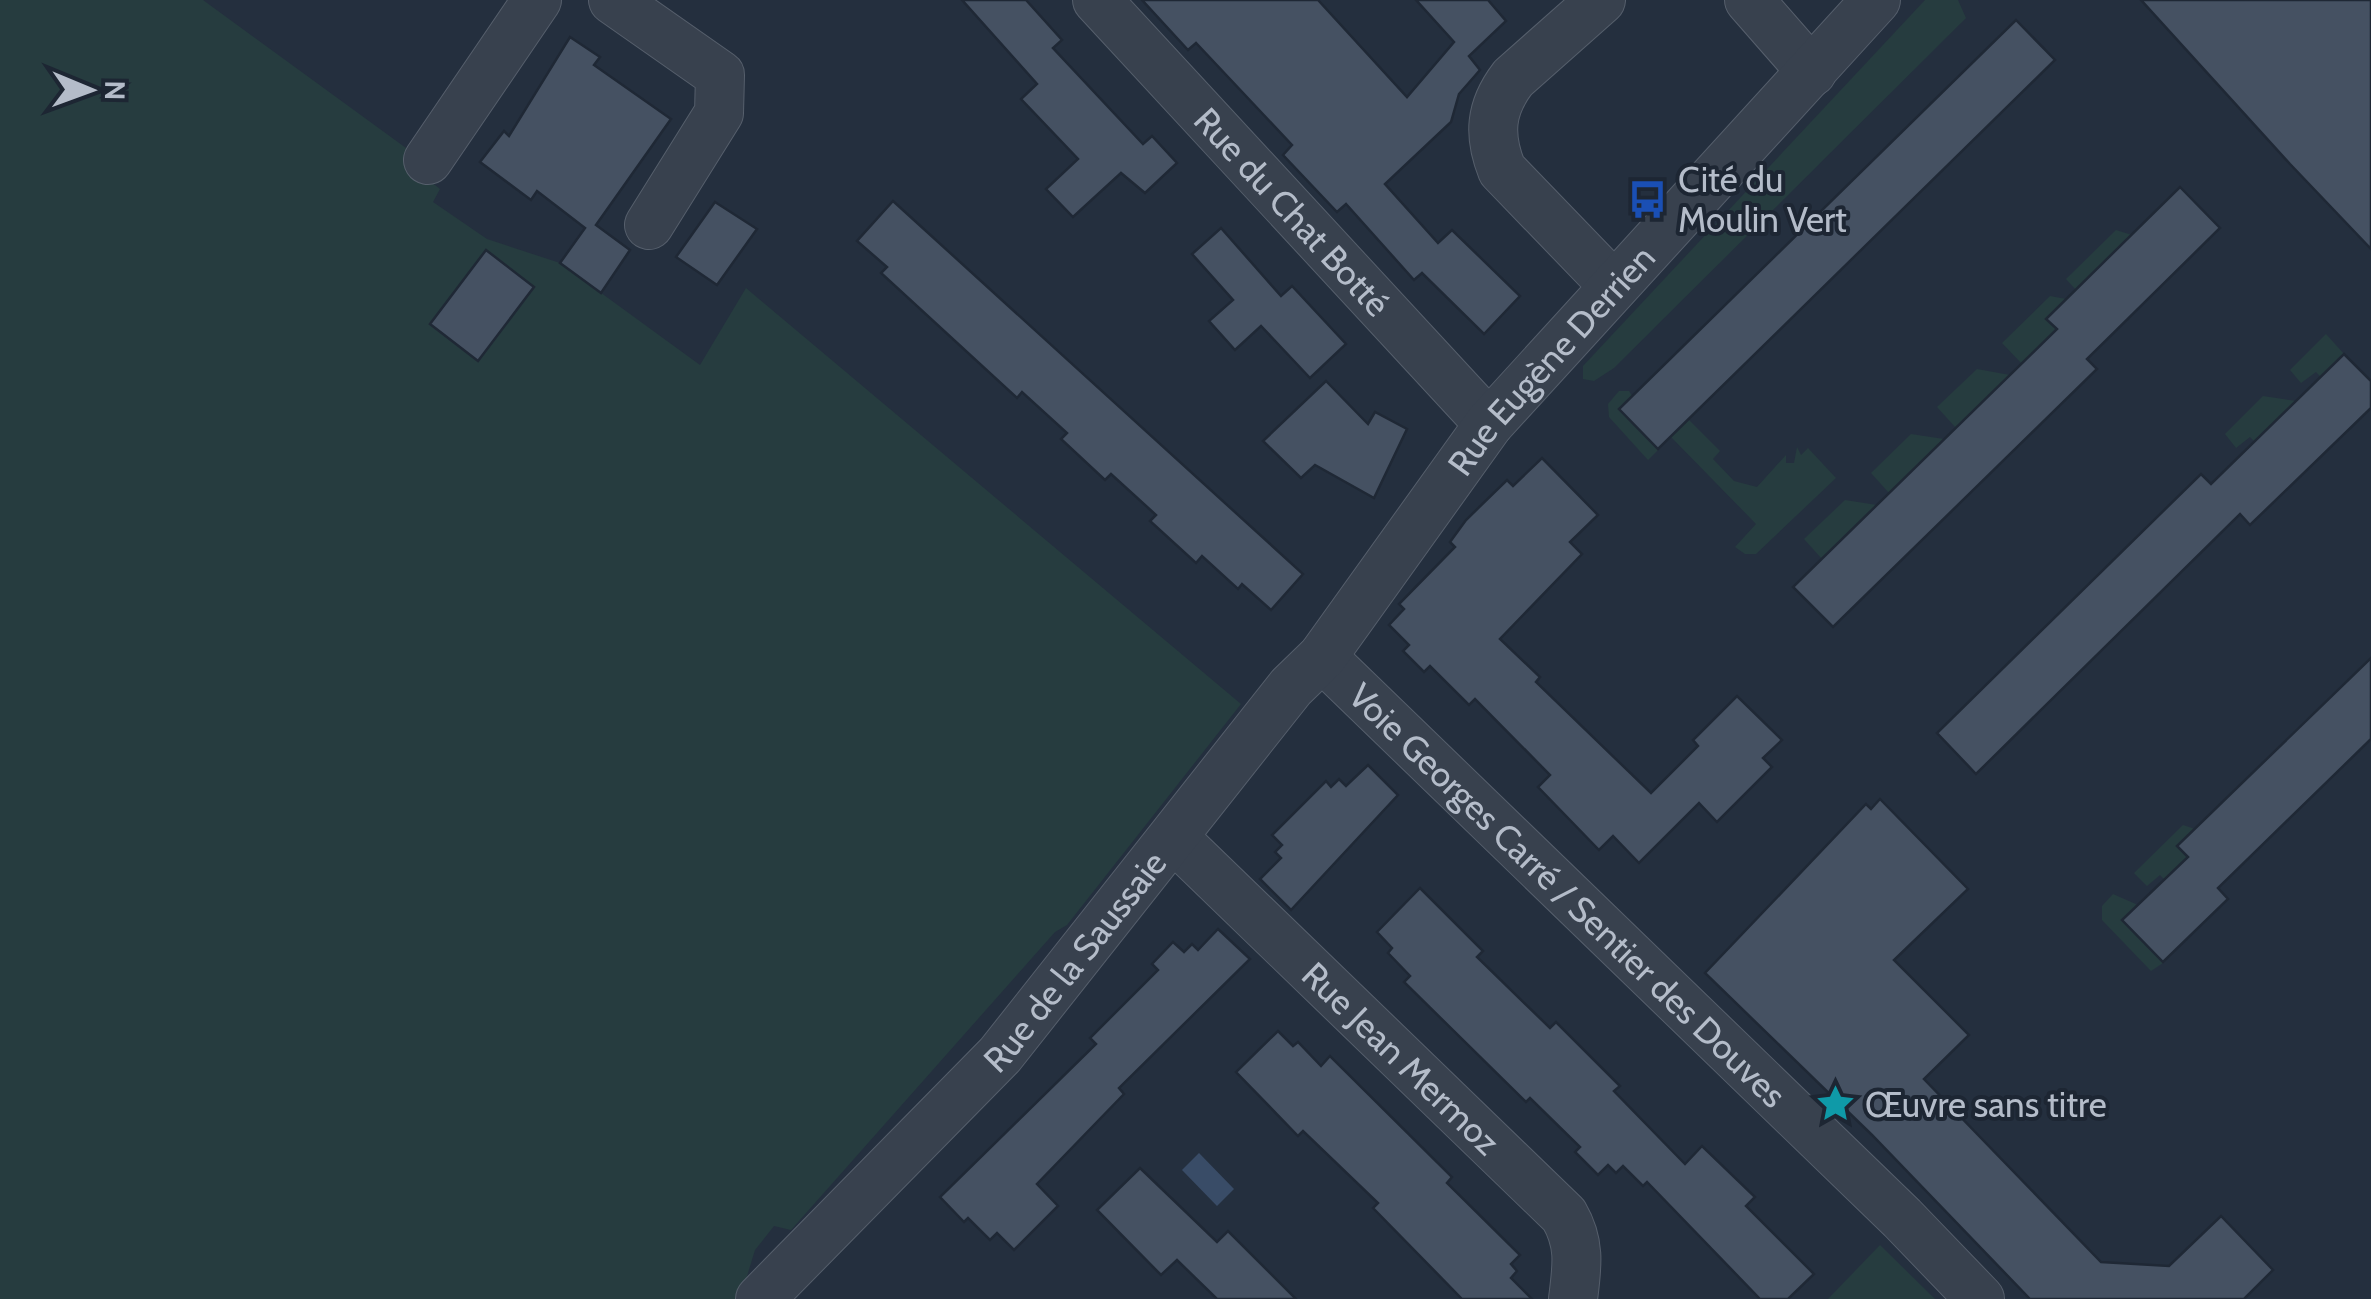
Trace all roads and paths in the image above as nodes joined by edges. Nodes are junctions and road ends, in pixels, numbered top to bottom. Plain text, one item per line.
1 (537, 0) edge
2 (613, 0) edge
3 (1097, 0) edge
4 (1749, 0) edge
5 (1876, 0) edge
6 (1577, 7) edge
7 (1812, 72) junction
8 (428, 160) dead end
9 (649, 225) dead end
10 (1612, 284) junction
11 (1488, 424) junction
12 (1364, 598) joint
13 (1322, 657) junction
14 (1175, 839) junction
15 (760, 1299) edge
16 (1573, 1299) edge
17 (1980, 1299) edge

1 - 8 street
2 - 9 street
3 - 11 street, Rue du Chat Botté
4 - 7 street
5 - 7 street, Rue Eugène Derrien
6 - 10 street
7 - 10 street, Rue Eugène Derrien
10 - 11 street, Rue Eugène Derrien
11 - 12 street, Rue Eugène Derrien
12 - 13 street, Rue de la Saussaie
13 - 14 street, Rue de la Saussaie
13 - 17 street, Voie Georges Carré / Sentier des Douves
14 - 15 street, Rue de la Saussaie
14 - 16 street, Rue Jean Mermoz

